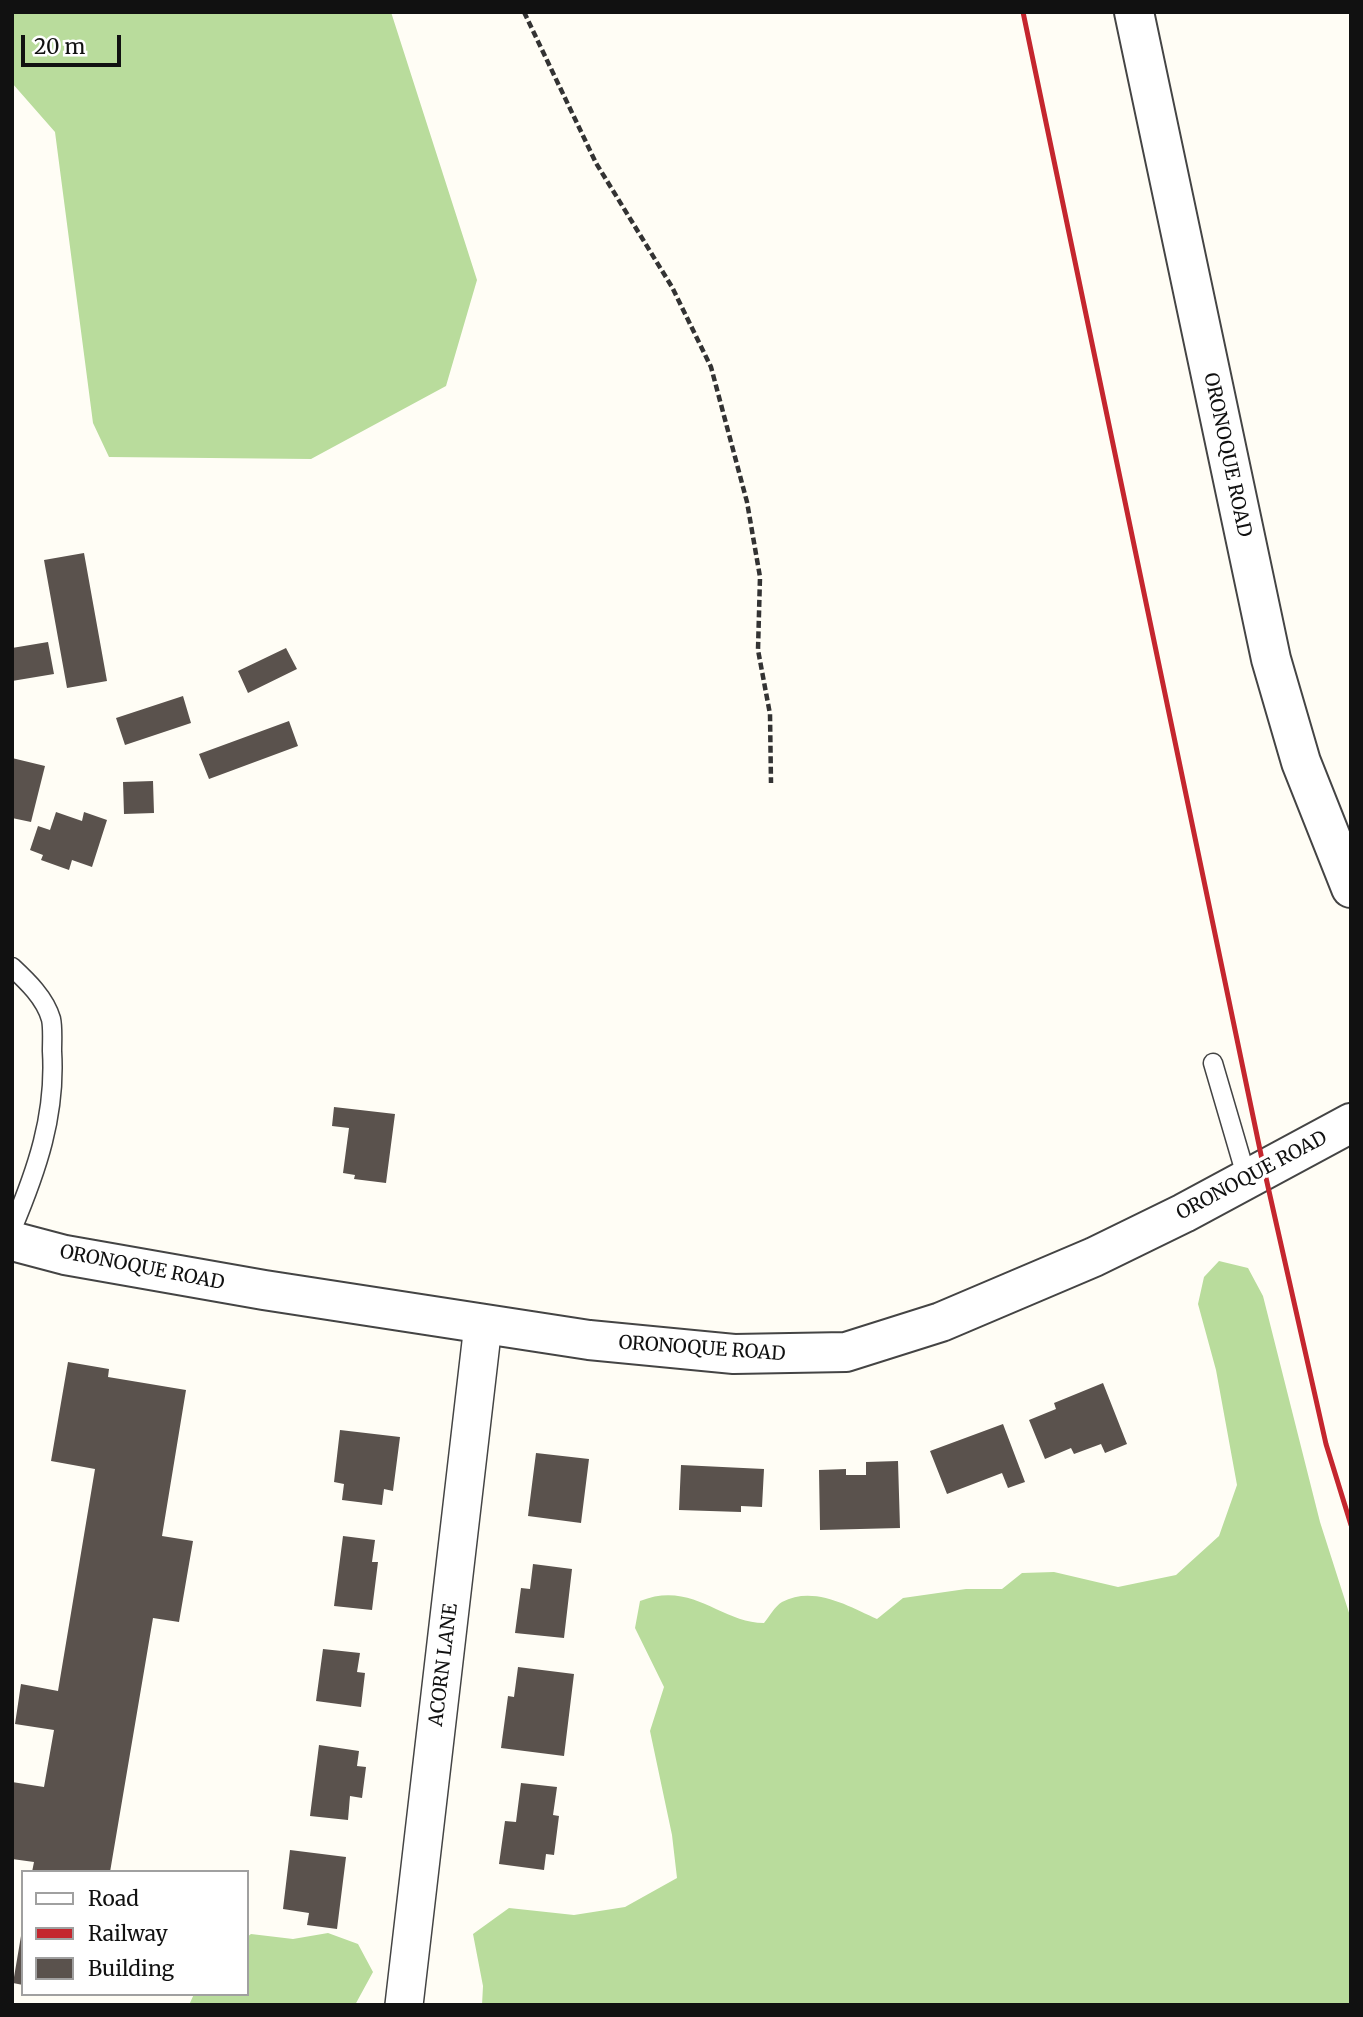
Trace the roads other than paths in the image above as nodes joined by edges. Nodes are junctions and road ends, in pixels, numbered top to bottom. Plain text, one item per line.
1 (1134, 12) edge
2 (1351, 888) edge
3 (12, 967) edge
4 (1213, 1063) dead end
5 (1351, 1123) edge
6 (1247, 1179) junction
7 (12, 1228) edge
8 (12, 1241) edge
9 (483, 1325) junction
10 (404, 2005) edge

1 - 2 street, ORONOQUE ROAD
3 - 7 lane
4 - 6 lane
5 - 6 street, ORONOQUE ROAD
6 - 9 street, ORONOQUE ROAD
8 - 9 street, ORONOQUE ROAD
9 - 10 street, ACORN LANE

